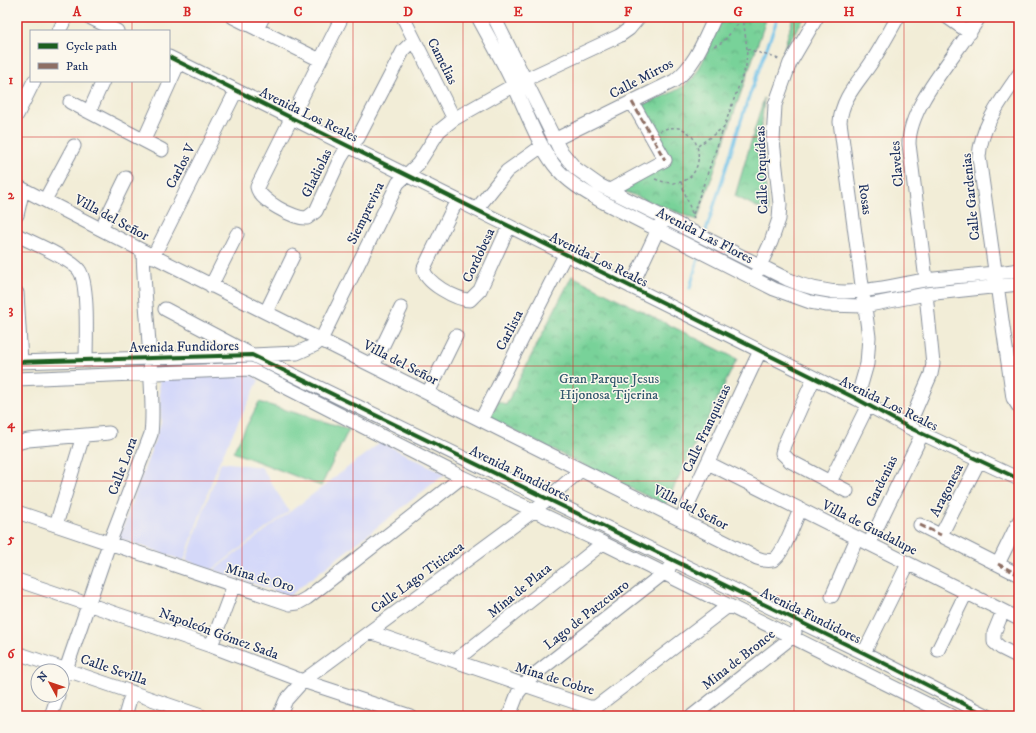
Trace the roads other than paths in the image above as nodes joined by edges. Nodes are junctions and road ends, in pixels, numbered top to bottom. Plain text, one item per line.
1 (66, 17) edge
2 (89, 17) edge
3 (233, 17) edge
4 (342, 17) edge
5 (403, 17) edge
6 (478, 17) edge
7 (639, 17) edge
8 (715, 17) edge
9 (817, 17) edge
10 (898, 17) edge
11 (947, 17) edge
12 (979, 17) edge
13 (497, 18) edge
14 (260, 23) edge
15 (60, 30) edge
16 (115, 30) edge
17 (970, 33) junction
18 (414, 40) junction
19 (174, 59) edge
20 (320, 60) junction
21 (170, 70) edge
22 (1019, 74) edge
23 (34, 82) edge
24 (103, 82) edge
25 (165, 82) edge
26 (519, 83) junction
27 (236, 91) junction
28 (70, 102) dead end
29 (632, 102) junction
30 (89, 112) junction
31 (17, 115) edge
32 (292, 118) junction
33 (454, 119) junction
34 (144, 140) junction
35 (554, 140) junction
36 (74, 146) dead end
37 (350, 146) junction
38 (542, 146) junction
39 (162, 150) dead end
40 (406, 175) junction
41 (126, 178) dead end
42 (20, 187) edge
43 (610, 190) junction
44 (45, 200) junction
45 (456, 200) junction
46 (476, 210) junction
47 (17, 215) edge
48 (661, 223) junction
49 (509, 226) junction
50 (101, 229) junction
51 (237, 234) dead end
52 (17, 235) edge
53 (148, 254) junction
54 (565, 255) junction
55 (293, 256) dead end
56 (761, 265) junction
57 (1019, 270) edge
58 (995, 274) junction
59 (754, 279) junction
60 (926, 280) junction
61 (1019, 284) edge
62 (211, 286) junction
63 (631, 287) junction
64 (996, 287) junction
65 (863, 292) junction
66 (17, 293) edge
67 (926, 294) junction
68 (864, 306) junction
69 (401, 308) dead end
70 (165, 309) dead end
71 (266, 312) junction
72 (456, 336) dead end
73 (321, 340) junction
74 (760, 351) junction
75 (252, 355) junction
76 (151, 358) junction
77 (86, 359) junction
78 (19, 362) edge
79 (373, 366) junction
80 (250, 370) junction
81 (151, 375) junction
82 (814, 378) junction
83 (17, 379) edge
84 (428, 393) junction
85 (862, 402) junction
86 (1016, 403) edge
87 (481, 420) junction
88 (908, 427) junction
89 (922, 432) junction
90 (110, 433) dead end
91 (83, 436) junction
92 (17, 443) edge
93 (980, 459) junction
94 (708, 463) junction
95 (581, 470) junction
96 (462, 477) junction
97 (1019, 478) edge
98 (830, 482) junction
99 (847, 491) dead end
100 (548, 498) junction
101 (800, 510) junction
102 (17, 512) edge
103 (532, 512) junction
104 (681, 519) junction
105 (1019, 521) edge
106 (56, 525) junction
107 (920, 525) dead end
108 (941, 535) junction
109 (863, 541) junction
110 (603, 543) junction
111 (109, 544) junction
112 (676, 562) junction
113 (908, 564) junction
114 (998, 564) junction
115 (664, 574) junction
116 (1019, 575) edge
117 (17, 580) edge
118 (233, 587) junction
119 (966, 593) junction
120 (832, 596) dead end
121 (89, 604) junction
122 (728, 606) junction
123 (1003, 611) junction
124 (1019, 619) edge
125 (800, 623) junction
126 (370, 632) junction
127 (792, 637) junction
128 (211, 646) junction
129 (938, 650) dead end
130 (17, 653) edge
131 (864, 653) junction
132 (1019, 657) edge
133 (455, 661) junction
134 (37, 663) edge
135 (69, 663) edge
136 (70, 677) edge
137 (302, 681) junction
138 (524, 685) junction
139 (132, 692) junction
140 (55, 703) edge
141 (961, 703) junction
142 (197, 715) edge
143 (51, 716) edge
144 (126, 716) edge
145 (279, 716) edge
146 (410, 716) edge
147 (509, 716) edge
148 (692, 716) edge
149 (951, 716) edge
150 (988, 716) edge

1 - 15 street
2 - 16 street
3 - 14 street
4 - 20 street
5 - 18 street, Camelias
6 - 26 street, Avenida Las Flores
7 - 26 street, Siempreviva
8 - 29 street, Calle Mirtos
9 - 56 street, Calle Orquídeas
10 - 65 street, Rosas
11 - 17 street
12 - 17 street, Claveles
13 - 26 street, Avenida Las Flores
14 - 20 street
17 - 60 street, Claveles
18 - 33 street, Camelias
18 - 37 street, Gladiolas
19 - 21 street
19 - 27 street, Avenida Los Reales
20 - 32 street
22 - 58 street, Calle Gardenias
23 - 31 street
24 - 30 street
25 - 34 street
26 - 33 street, Siempreviva
26 - 35 street, Avenida Las Flores
26 - 38 street, Avenida Las Flores
27 - 32 street, Avenida Los Reales
27 - 53 street, Carlos V
28 - 30 street
29 - 35 street, Calle Mirtos
29 - 43 street
30 - 34 street
32 - 37 street, Avenida Los Reales
32 - 37 street, Gladiolas
33 - 40 street, Siempreviva
34 - 39 street
35 - 43 street, Avenida Las Flores
36 - 44 street
37 - 40 street, Avenida Los Reales
38 - 46 street
38 - 48 street, Avenida Las Flores
40 - 45 street, Avenida Los Reales
40 - 73 street, Siempreviva
41 - 50 street
42 - 44 street, Villa del Señor
42 - 47 street
43 - 48 street, Avenida Las Flores
44 - 50 street, Villa del Señor
45 - 46 street, Avenida Los Reales
45 - 49 street, Cordobesa
46 - 49 street, Avenida Los Reales
48 - 56 street, Avenida Las Flores
48 - 59 street, Avenida Las Flores
48 - 63 street
49 - 54 street, Avenida Los Reales
50 - 53 street, Villa del Señor
51 - 62 street
52 - 77 street
53 - 62 street, Villa del Señor
53 - 76 street, Calle Lora
54 - 63 street, Avenida Los Reales
54 - 87 street, Carlista
55 - 71 street
56 - 59 street, Calle Orquídeas
56 - 65 street, Avenida Las Flores
57 - 58 street, Avenida Las Flores
58 - 60 street, Avenida Las Flores
58 - 64 street, Calle Gardenias
59 - 68 street, Avenida Las Flores
60 - 65 street, Avenida Las Flores
61 - 64 street, Avenida Las Flores
62 - 71 street, Villa del Señor
63 - 74 street, Avenida Los Reales
64 - 67 street, Avenida Las Flores
64 - 86 street, Calle Gardenias
65 - 68 street, Rosas
66 - 78 street
67 - 68 street, Avenida Las Flores
67 - 88 street
68 - 85 street, Rosas
69 - 79 street
70 - 75 street
71 - 73 street, Villa del Señor
72 - 84 street
73 - 75 street
73 - 79 street, Villa del Señor
74 - 82 street, Avenida Los Reales
74 - 94 street, Calle Franquistas
75 - 76 street, Avenida Fundidores
75 - 80 street
75 - 100 street, Avenida Fundidores
76 - 77 street, Avenida Fundidores
76 - 81 street, Calle Lora
77 - 78 street, Avenida Fundidores
79 - 84 street, Villa del Señor
80 - 81 street, Avenida Fundidores
80 - 96 street, Avenida Fundidores
81 - 83 street, Avenida Fundidores
81 - 111 street, Calle Lora
82 - 85 street, Avenida Los Reales
82 - 98 street
84 - 87 street, Villa del Señor
85 - 88 street, Avenida Los Reales
85 - 98 street, Rosas
87 - 95 street, Villa del Señor
88 - 89 street, Avenida Los Reales
89 - 93 street, Avenida Los Reales
89 - 109 street, Gardenias
90 - 91 street
91 - 92 street
91 - 106 street
93 - 97 street, Avenida Los Reales
93 - 108 street, Aragonesa
94 - 101 street, Villa de Guadalupe
94 - 104 street, Calle Franquistas
95 - 100 street, Calle Lago Titicaca
95 - 104 street, Villa del Señor
96 - 103 street, Avenida Fundidores
96 - 118 street, Mina de Oro
98 - 99 street
100 - 103 street, Calle Lago Titicaca
100 - 112 street, Avenida Fundidores
101 - 104 street, Villa del Señor
101 - 109 street, Villa de Guadalupe
102 - 106 street, Mina de Oro
103 - 110 street, Avenida Fundidores
103 - 126 street, Calle Lago Titicaca
105 - 114 street
106 - 111 street, Mina de Oro
107 - 108 street
108 - 114 street
109 - 113 street, Villa de Guadalupe
109 - 120 street, Gardenias
110 - 115 street, Avenida Fundidores
110 - 133 street, Mina de Plata
111 - 118 street, Mina de Oro
111 - 121 street, Calle Lora
112 - 115 street, Lago de Patzcuaro
112 - 125 street, Avenida Fundidores
113 - 119 street, Villa de Guadalupe
113 - 131 street
114 - 116 street
115 - 122 street, Avenida Fundidores
115 - 138 street, Lago de Patzcuaro
117 - 121 street, Napoleón Gómez Sada
118 - 128 street
119 - 123 street, Villa de Guadalupe
119 - 129 street
121 - 128 street, Napoleón Gómez Sada
121 - 135 street, Calle Lora
122 - 127 street, Avenida Fundidores
122 - 138 street, Mina de Cobre
123 - 124 street, Villa de Guadalupe
123 - 132 street
125 - 127 street, Mina de Bronce
125 - 131 street, Avenida Fundidores
126 - 133 street, Mina de Cobre
126 - 137 street, Calle Lago Titicaca
127 - 148 street, Mina de Bronce
127 - 149 street, Avenida Fundidores
128 - 137 street, Napoleón Gómez Sada
130 - 134 street, Calle Sevilla
131 - 141 street, Avenida Fundidores
133 - 138 street, Mina de Cobre
136 - 139 street, Calle Sevilla
137 - 145 street, Calle Lago Titicaca
137 - 146 street, Napoleón Gómez Sada
138 - 147 street, Lago de Patzcuaro
139 - 142 street, Calle Sevilla
139 - 144 street
140 - 143 street
141 - 149 street
141 - 150 street, Avenida Fundidores

